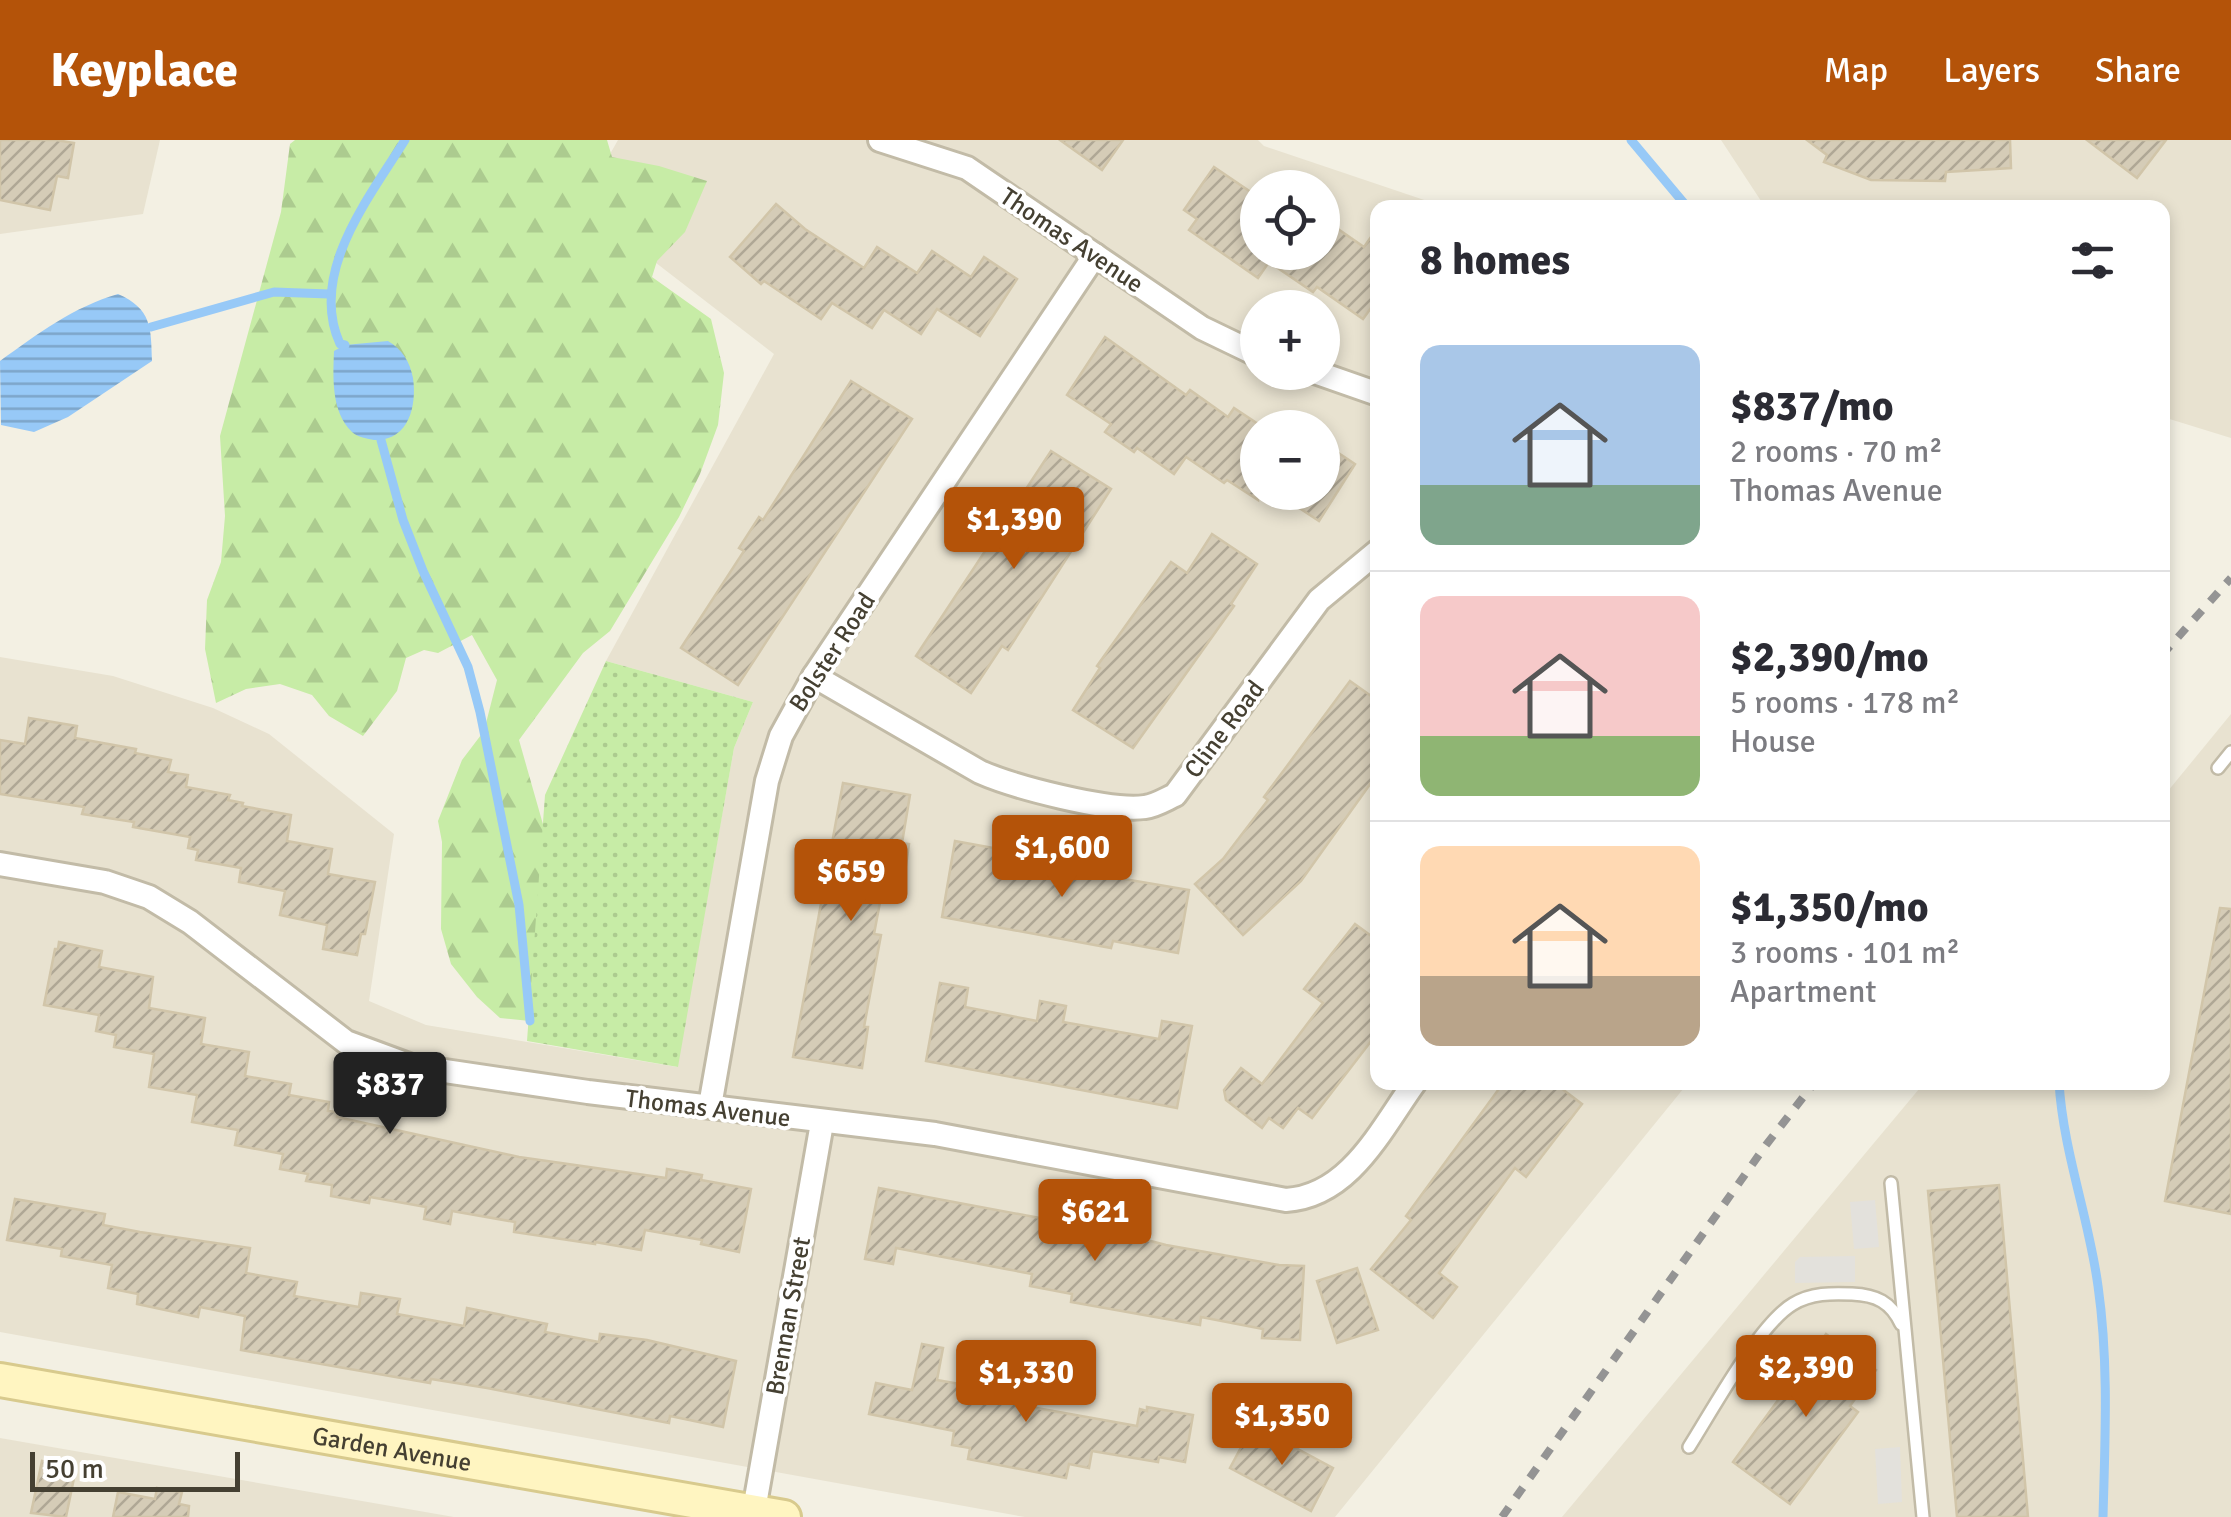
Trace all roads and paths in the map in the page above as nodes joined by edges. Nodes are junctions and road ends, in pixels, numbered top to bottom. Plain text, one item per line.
1 (880, 140) edge
2 (1094, 255) junction
3 (1240, 346) edge
4 (1340, 381) edge
5 (1370, 391) edge
6 (1370, 557) edge
7 (814, 676) junction
8 (2231, 752) edge
9 (2218, 768) dead end
10 (0, 864) edge
11 (1409, 1090) edge
12 (710, 1106) junction
13 (822, 1122) junction
14 (1890, 1183) dead end
15 (1905, 1332) junction
16 (0, 1380) edge
17 (1689, 1446) dead end
18 (764, 1515) edge
19 (1923, 1517) edge

1 - 2 street, Thomas Avenue
2 - 3 street, Thomas Avenue
2 - 7 street, Bolster Road
4 - 5 street
6 - 7 street, Cline Road
7 - 12 street, Bolster Road
8 - 9 lane
10 - 12 street, Thomas Avenue
11 - 13 street, Thomas Avenue
12 - 13 street, Thomas Avenue
13 - 18 street, Brennan Street
14 - 15 lane
15 - 17 lane
15 - 19 lane
16 - 18 street, Garden Avenue

